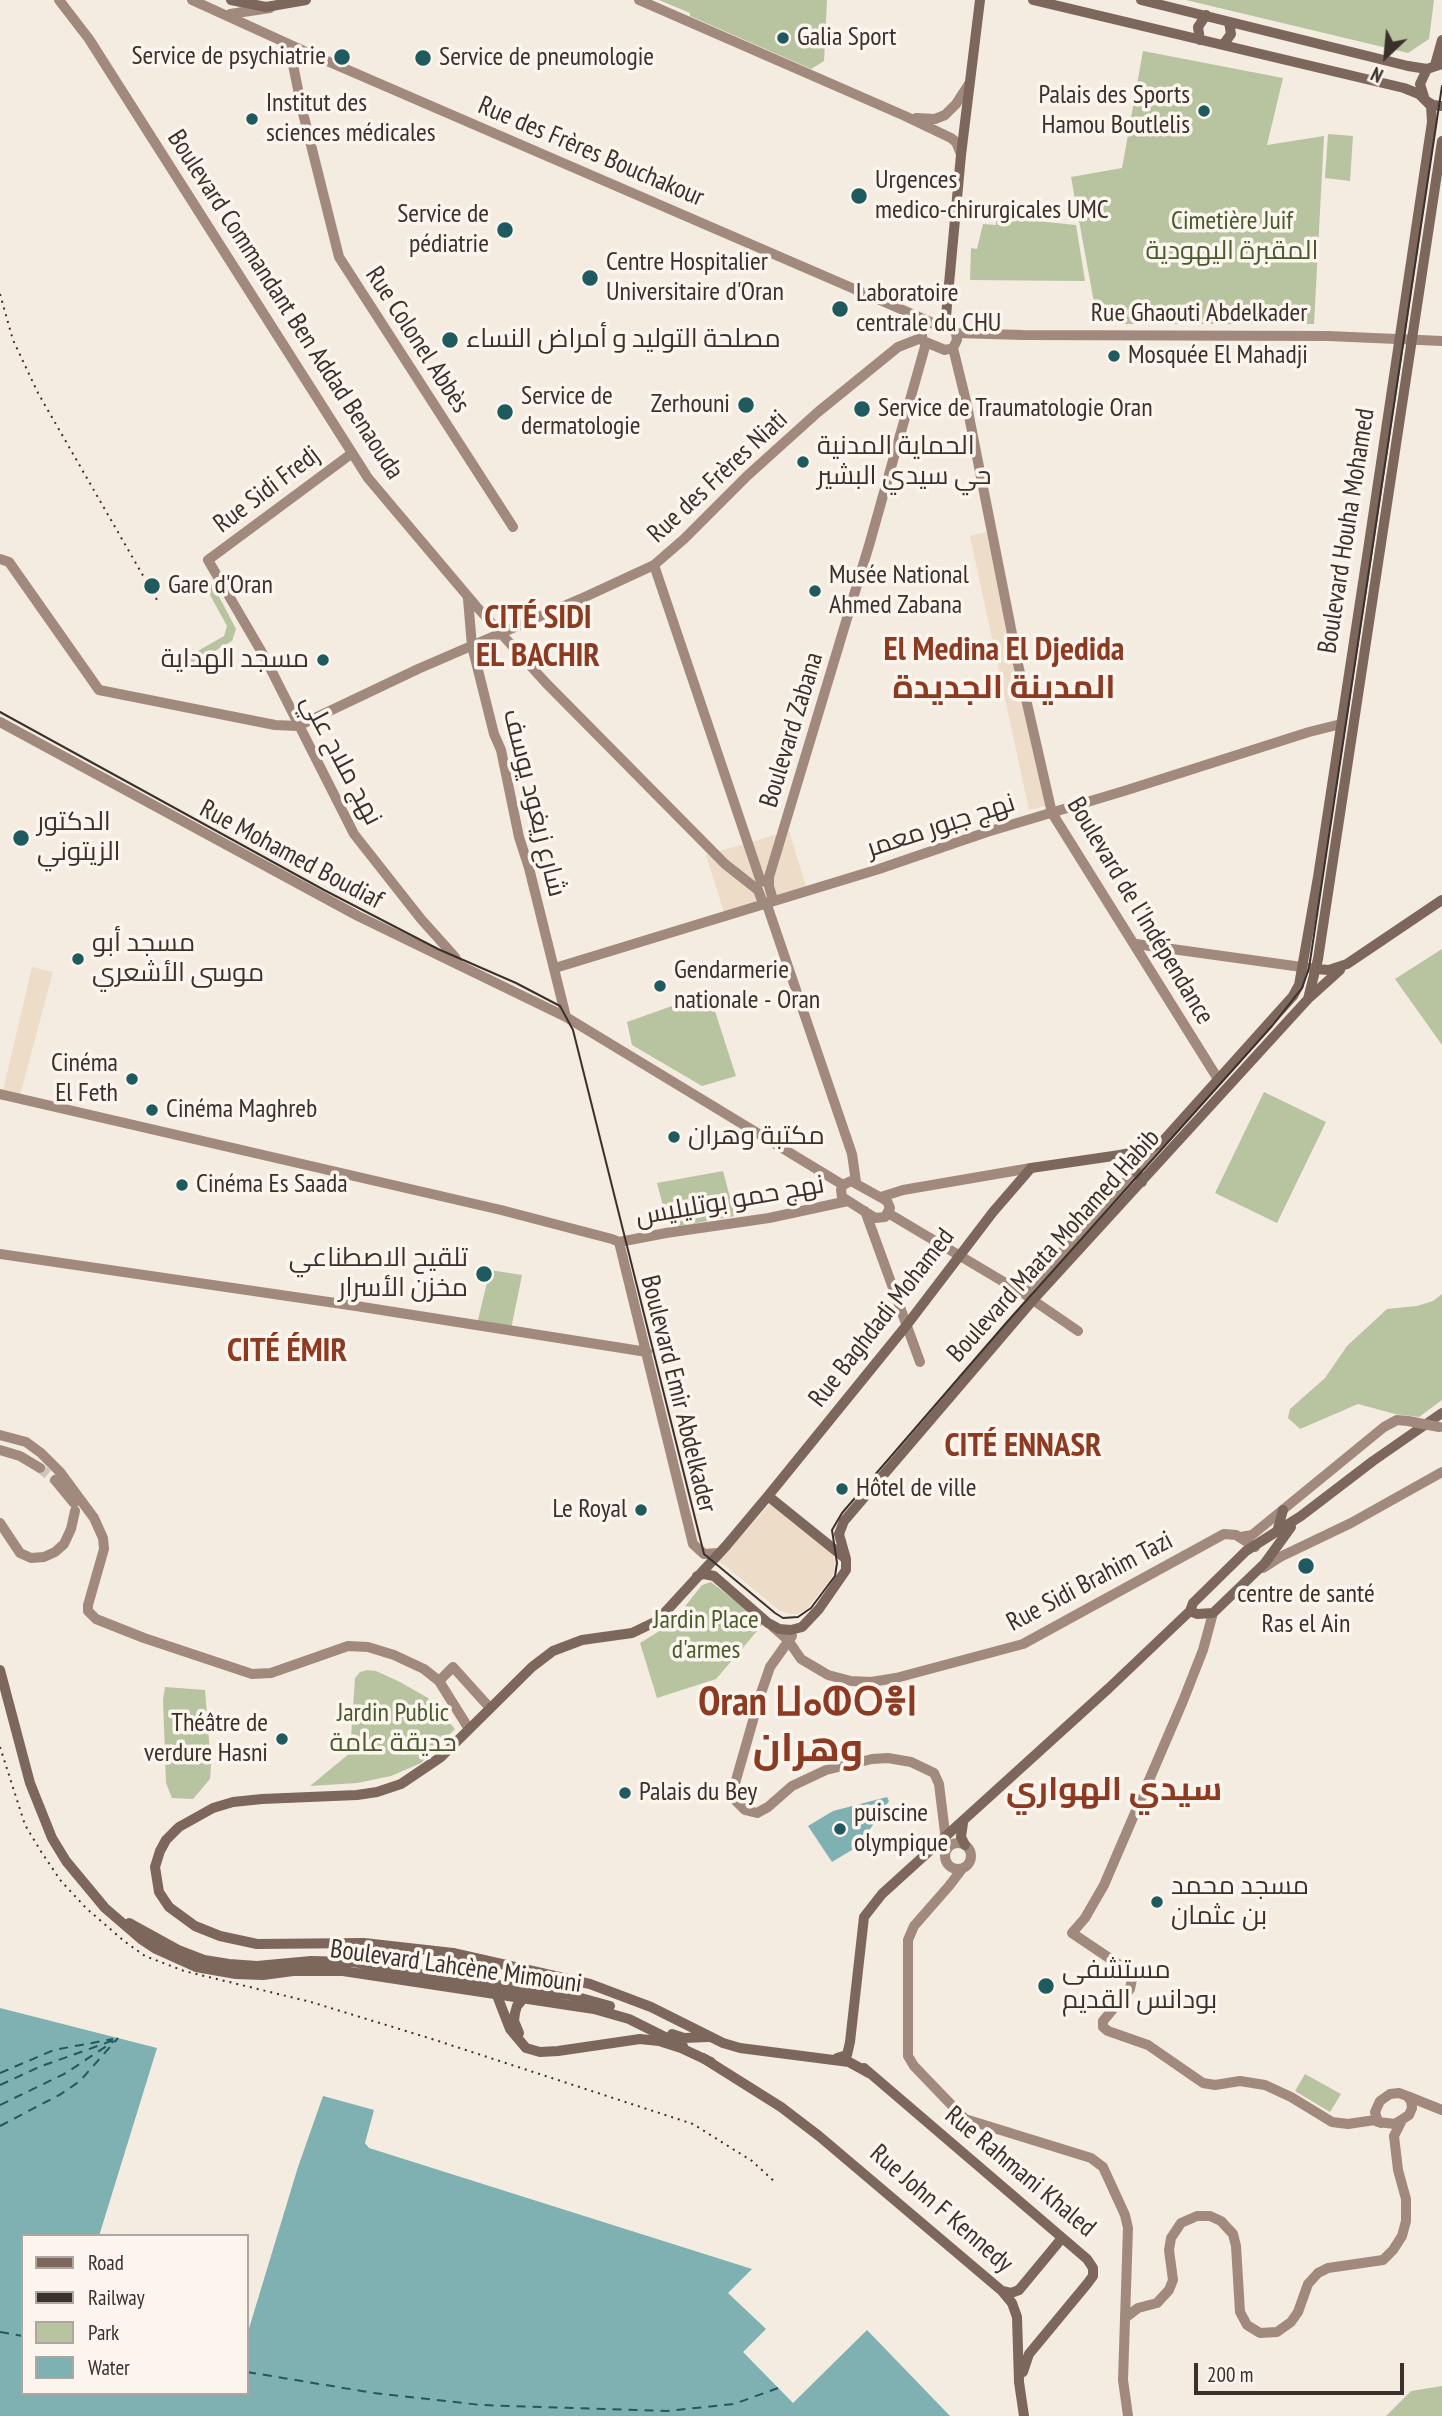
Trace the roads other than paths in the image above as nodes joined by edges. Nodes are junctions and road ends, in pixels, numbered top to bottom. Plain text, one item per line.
1 (50, 0) edge
2 (192, 0) edge
3 (230, 0) edge
4 (306, 0) edge
5 (639, 0) edge
6 (980, 0) edge
7 (1033, 0) edge
8 (1141, 0) edge
9 (60, 1) edge
10 (274, 6) junction
11 (226, 15) junction
12 (1206, 15) junction
13 (71, 17) junction
14 (1229, 22) junction
15 (264, 32) junction
16 (1200, 40) junction
17 (1442, 40) edge
18 (289, 45) junction
19 (1223, 45) junction
20 (304, 51) junction
21 (1435, 66) edge
22 (295, 67) junction
23 (969, 84) junction
24 (1429, 102) junction
25 (1442, 106) edge
26 (905, 116) junction
27 (1442, 141) edge
28 (961, 155) junction
29 (933, 323) junction
30 (945, 327) junction
31 (956, 333) junction
32 (1398, 340) junction
33 (1411, 340) junction
34 (924, 341) junction
35 (1442, 341) edge
36 (953, 348) junction
37 (351, 454) junction
38 (513, 527) dead end
39 (0, 559) edge
40 (208, 560) joint
41 (654, 565) junction
42 (472, 602) junction
43 (501, 633) junction
44 (472, 646) junction
45 (0, 722) edge
46 (1341, 724) junction
47 (298, 726) junction
48 (1052, 813) junction
49 (765, 880) junction
50 (748, 883) junction
51 (1442, 900) edge
52 (767, 902) junction
53 (1136, 944) junction
54 (458, 964) junction
55 (1347, 964) junction
56 (555, 968) junction
57 (1302, 968) junction
58 (1316, 969) junction
59 (1308, 999) junction
60 (566, 1017) junction
61 (1218, 1079) junction
62 (0, 1094) edge
63 (1161, 1143) junction
64 (1121, 1154) junction
65 (1031, 1168) junction
66 (1136, 1170) junction
67 (856, 1182) junction
68 (1142, 1182) junction
69 (843, 1185) junction
70 (881, 1197) junction
71 (848, 1201) junction
72 (864, 1211) junction
73 (888, 1213) junction
74 (619, 1242) junction
75 (0, 1254) edge
76 (961, 1256) junction
77 (1029, 1297) junction
78 (906, 1326) junction
79 (1078, 1332) dead end
80 (647, 1352) junction
81 (920, 1362) dead end
82 (1442, 1413) edge
83 (1441, 1428) edge
84 (0, 1435) edge
85 (0, 1450) edge
86 (40, 1468) tunnel mouth
87 (1442, 1472) edge
88 (55, 1480) tunnel mouth
89 (768, 1496) junction
90 (1283, 1510) junction
91 (1301, 1516) junction
92 (0, 1523) edge
93 (1277, 1532) junction
94 (1241, 1537) junction
95 (1255, 1547) junction
96 (719, 1553) junction
97 (846, 1559) junction
98 (697, 1576) junction
99 (1251, 1576) junction
100 (1190, 1611) junction
101 (1213, 1613) junction
102 (768, 1623) junction
103 (802, 1627) junction
104 (788, 1640) junction
105 (0, 1670) edge
106 (439, 1681) junction
107 (489, 1708) junction
108 (469, 1729) junction
109 (963, 1823) junction
110 (946, 1844) junction
111 (961, 1844) junction
112 (950, 1867) junction
113 (962, 1868) junction
114 (949, 1886) junction
115 (115, 1918) junction
116 (453, 1952) junction
117 (572, 1979) junction
118 (711, 2037) junction
119 (850, 2042) junction
120 (545, 2052) junction
121 (834, 2059) junction
122 (710, 2062) junction
123 (869, 2073) junction
124 (1407, 2096) junction
125 (780, 2107) joint
126 (1376, 2109) junction
127 (1411, 2111) junction
128 (1442, 2112) edge
129 (1401, 2122) junction
130 (1348, 2124) junction
131 (1382, 2124) junction
132 (1398, 2170) junction
133 (1062, 2238) junction
134 (1002, 2291) junction
135 (1125, 2296) junction
136 (1164, 2296) junction
137 (1125, 2318) junction
138 (1018, 2339) junction
139 (1039, 2340) junction
140 (1020, 2388) junction
141 (1024, 2416) edge
142 (1128, 2416) edge

1 - 13 main road, Boulevard Commandant Ben Addad Benaouda
2 - 11 main road
3 - 10 main road
4 - 10 main road
5 - 26 main road
6 - 23 main road
7 - 16 main road
8 - 12 main road
9 - 13 main road, Boulevard Commandant Ben Addad Benaouda
10 - 11 main road
10 - 15 main road
11 - 15 main road
12 - 14 main road
12 - 16 main road
13 - 37 main road, Boulevard Commandant Ben Addad Benaouda
14 - 19 main road
14 - 21 main road
15 - 18 main road, Rue des Frères Bouchakour
16 - 19 main road
17 - 21 main road
18 - 20 main road, Rue des Frères Bouchakour
18 - 22 main road, Rue Colonel Abbès
19 - 24 main road
20 - 22 main road
20 - 29 main road, Rue des Frères Bouchakour
21 - 24 main road, Boulevard Houha Mohamed
22 - 38 main road, Rue Colonel Abbès
23 - 26 main road
23 - 28 main road
24 - 25 main road
24 - 32 main road, Boulevard Houha Mohamed
26 - 28 main road
27 - 33 main road, Boulevard Houha Mohamed
28 - 30 main road
29 - 30 main road, Rue des Frères Bouchakour
29 - 34 main road
30 - 31 main road, Rue des Frères Bouchakour
31 - 32 main road, Rue Ghaouti Abdelkader
31 - 36 main road
32 - 33 main road, Rue Ghaouti Abdelkader
32 - 46 main road, Boulevard Houha Mohamed
33 - 35 main road, Rue Ghaouti Abdelkader
33 - 58 main road, Boulevard Houha Mohamed
34 - 36 main road
34 - 41 main road, Rue des Frères Niati
34 - 49 main road, Boulevard Zabana
36 - 48 main road, Boulevard de l'Indépendance
37 - 40 main road, Rue Sidi Fredj
37 - 42 main road, Boulevard Commandant Ben Addad Benaouda
39 - 47 main road
40 - 47 main road, نهج ملاح علي
41 - 43 main road, Rue des Frères Niati
41 - 49 main road
42 - 43 main road, Boulevard Commandant Ben Addad Benaouda
42 - 44 main road, شارع زيغود يوسف
43 - 44 main road, Rue des Frères Niati
43 - 50 main road, Boulevard Commandant Ben Addad Benaouda
44 - 47 main road, Rue des Frères Niati
44 - 56 main road, شارع زيغود يوسف
45 - 54 main road, Rue Mohamed Boudiaf
46 - 48 main road, نهج جبور معمر
46 - 57 main road, Boulevard Houha Mohamed
47 - 54 main road, نهج ملاح علي
48 - 52 main road, نهج جبور معمر
48 - 53 main road, Boulevard de l'Indépendance
49 - 50 main road
49 - 52 main road
50 - 52 main road, Boulevard Commandant Ben Addad Benaouda
51 - 55 main road
52 - 56 main road, نهج جبور معمر
52 - 67 main road
53 - 57 main road
53 - 61 main road, Boulevard de l'Indépendance
54 - 60 main road, Rue Mohamed Boudiaf
55 - 58 main road
55 - 59 main road
56 - 60 main road, شارع زيغود يوسف
57 - 58 main road
57 - 61 main road, Boulevard Maata Mohamed Habib
58 - 59 main road, Boulevard Maata Mohamed Habib
59 - 68 main road, Boulevard Maata Mohamed Habib
60 - 69 main road, Rue Mohamed Boudiaf
61 - 63 main road, Boulevard Maata Mohamed Habib
62 - 74 main road
63 - 64 main road
63 - 66 main road, Boulevard Maata Mohamed Habib
64 - 65 main road
64 - 66 main road
65 - 70 main road
65 - 76 main road, Rue Baghdadi Mohamed
66 - 68 main road
66 - 77 main road, Boulevard Maata Mohamed Habib
67 - 69 main road
67 - 70 main road
68 - 77 main road, Boulevard Maata Mohamed Habib
69 - 71 main road
70 - 73 main road
71 - 72 main road
71 - 74 main road, نهج حمو بوتليليس
72 - 73 main road
72 - 78 main road
73 - 76 main road
74 - 80 main road, Boulevard Emir Abdelkader
75 - 80 main road
76 - 77 main road
76 - 78 main road, Rue Baghdadi Mohamed
77 - 79 main road
77 - 97 main road, Boulevard Maata Mohamed Habib
78 - 81 main road
78 - 89 main road, Rue Baghdadi Mohamed
80 - 96 main road, Boulevard Emir Abdelkader
82 - 91 main road
83 - 90 main road, bridge
84 - 106 main road
85 - 86 main road
87 - 99 main road
88 - 92 main road
89 - 96 main road, Rue Baghdadi Mohamed
89 - 97 main road
90 - 93 main road
90 - 94 main road
91 - 93 main road
91 - 99 main road
93 - 95 main road
94 - 95 main road
94 - 104 main road, Rue Sidi Brahim Tazi
95 - 100 main road
96 - 98 main road, Rue Baghdadi Mohamed
97 - 103 main road
98 - 102 main road
98 - 107 main road, Rue Baghdadi Mohamed
99 - 101 main road
100 - 101 main road
100 - 109 main road
101 - 130 main road
102 - 103 main road
102 - 104 main road, Rue Sidi Brahim Tazi
103 - 104 main road
104 - 110 main road
105 - 115 main road, Boulevard Lahcène Mimouni
106 - 107 main road
106 - 108 main road
107 - 108 main road, Rue Baghdadi Mohamed
108 - 116 main road, Rue Baghdadi Mohamed
109 - 110 main road
109 - 111 main road
110 - 111 main road
110 - 112 main road
110 - 119 main road
111 - 113 main road
112 - 113 main road
112 - 114 main road
113 - 114 main road
114 - 135 main road
115 - 118 main road, Boulevard Lahcène Mimouni
115 - 122 main road, Boulevard Lahcène Mimouni
116 - 117 main road, Rue Baghdadi Mohamed
116 - 120 main road, bridge
117 - 118 main road, Rue Baghdadi Mohamed
117 - 120 main road, bridge
118 - 121 main road
119 - 121 main road
119 - 123 main road
120 - 122 main road, bridge
121 - 123 main road
122 - 125 main road, Boulevard Lahcène Mimouni
123 - 133 main road, Rue Rahmani Khaled
124 - 126 main road
124 - 127 main road
124 - 128 main road
125 - 134 main road, Rue John F Kennedy
126 - 130 main road
126 - 131 main road
127 - 128 main road
127 - 129 main road
129 - 131 main road
129 - 132 main road
130 - 131 main road
131 - 132 main road
132 - 136 main road
133 - 134 main road
133 - 139 main road, Rue Rahmani Khaled
134 - 138 main road, Rue John F Kennedy
135 - 136 main road
135 - 137 main road
136 - 137 main road
137 - 142 main road
138 - 139 main road
138 - 140 main road, Rue John F Kennedy
139 - 140 main road, Rue Rahmani Khaled
140 - 141 main road, Rue John F Kennedy

